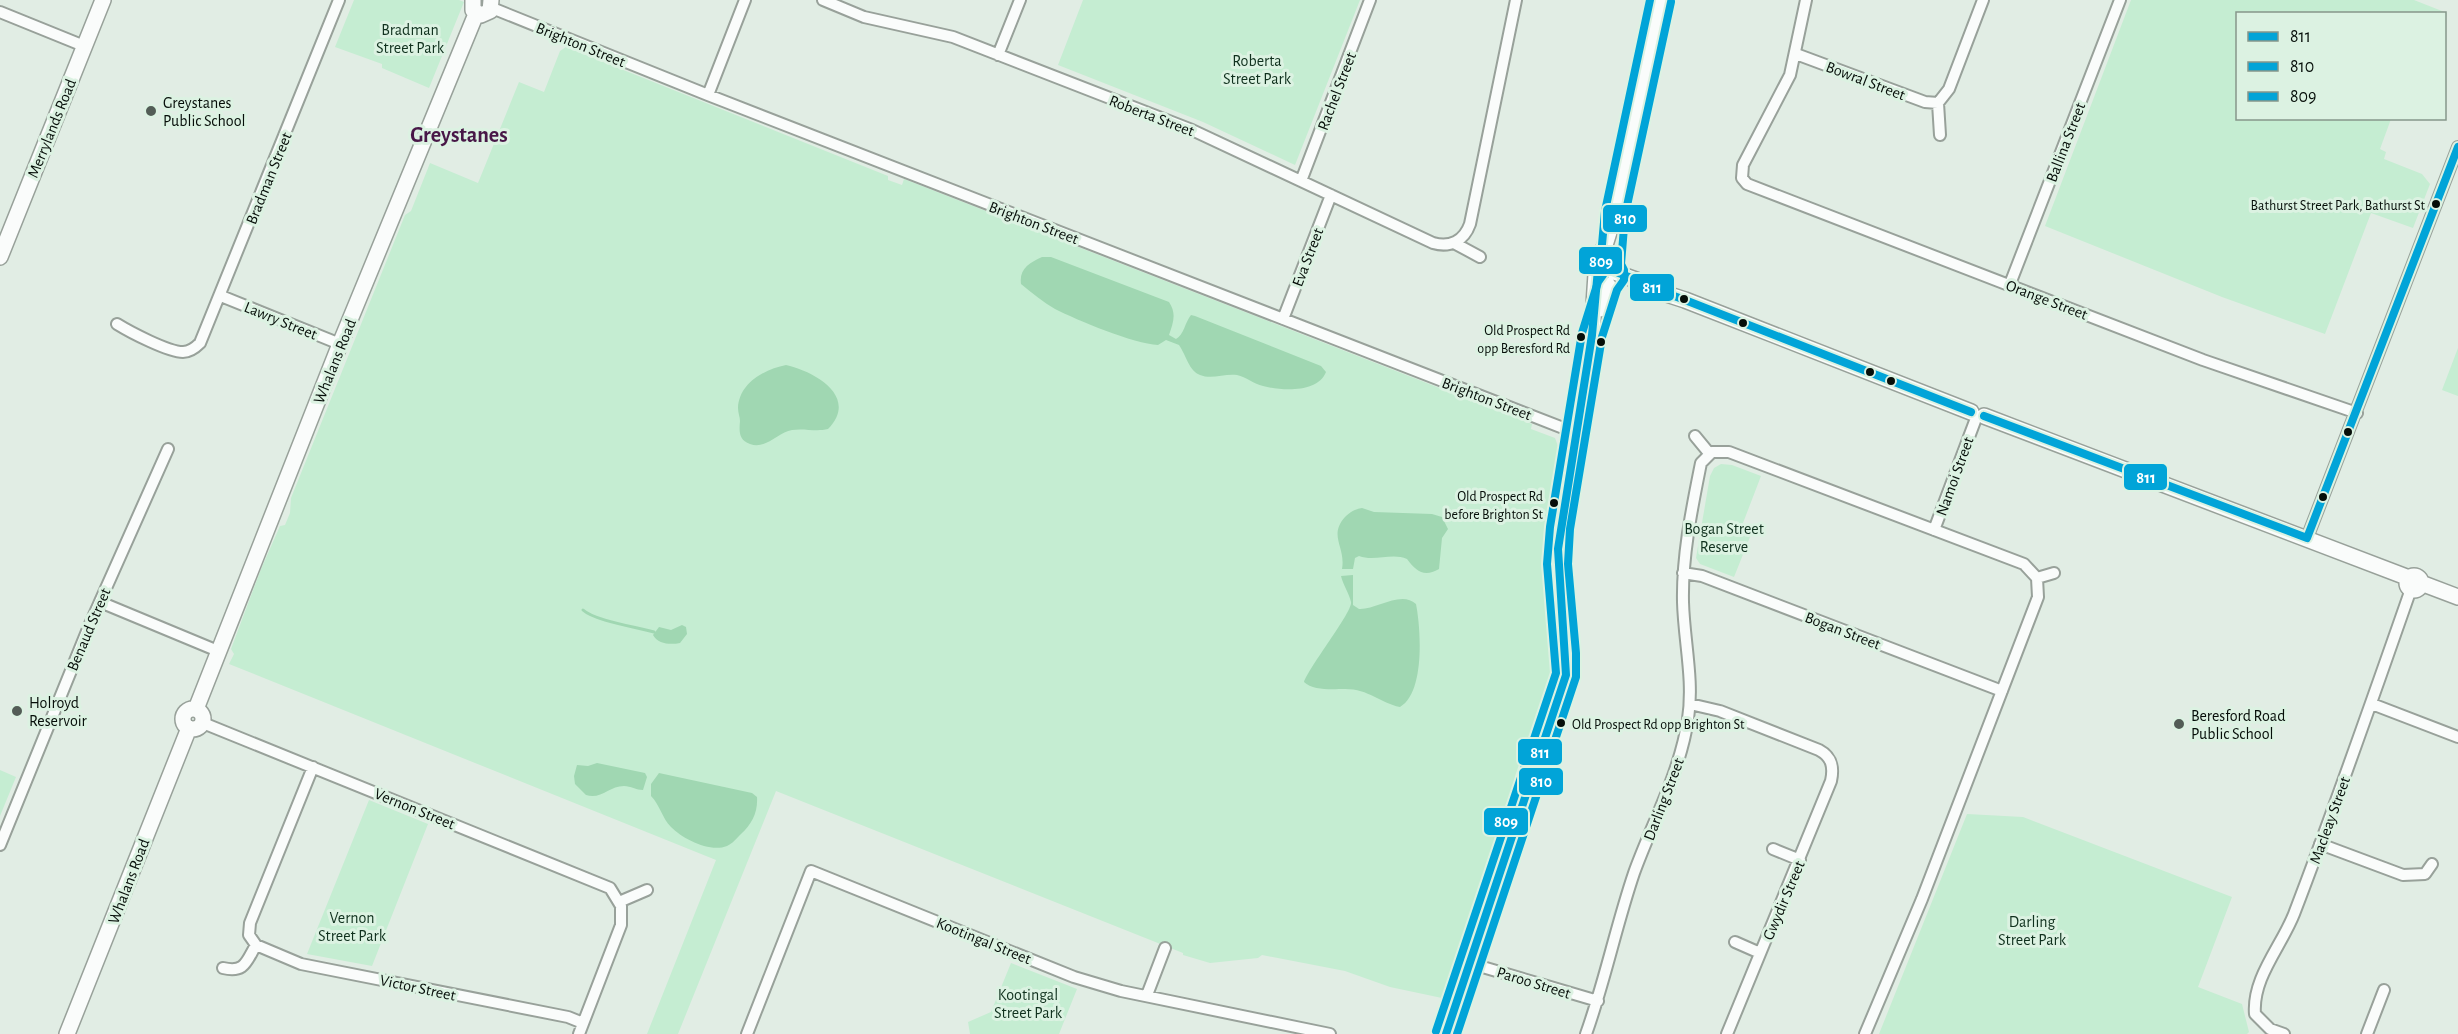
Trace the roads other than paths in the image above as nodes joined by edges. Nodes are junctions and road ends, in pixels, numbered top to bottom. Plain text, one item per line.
1 (103, 0) edge
2 (339, 0) edge
3 (745, 0) edge
4 (823, 0) edge
5 (1020, 0) edge
6 (1371, 0) edge
7 (1516, 0) edge
8 (1661, 0) edge
9 (1806, 0) edge
10 (1983, 0) edge
11 (2120, 0) edge
12 (841, 3) edge
13 (492, 4) edge
14 (475, 7) edge
15 (0, 12) edge
16 (84, 46) junction
17 (1796, 54) junction
18 (998, 55) junction
19 (708, 95) junction
20 (1938, 103) junction
21 (1940, 135) dead end
22 (2458, 147) edge
23 (1301, 181) junction
24 (1332, 195) junction
25 (1454, 243) junction
26 (0, 257) edge
27 (1480, 257) dead end
28 (1606, 276) junction
29 (2010, 284) junction
30 (221, 296) junction
31 (1283, 319) junction
32 (117, 324) dead end
33 (340, 345) junction
34 (2357, 413) junction
35 (1977, 416) junction
36 (1576, 433) junction
37 (1695, 436) dead end
38 (168, 449) dead end
39 (1709, 453) junction
40 (1934, 530) junction
41 (2307, 538) junction
42 (1683, 573) junction
43 (2054, 573) dead end
44 (2037, 578) junction
45 (2413, 583) junction
46 (2458, 597) edge
47 (100, 602) junction
48 (218, 651) junction
49 (2002, 691) junction
50 (1690, 704) junction
51 (2372, 704) junction
52 (196, 720) junction
53 (2458, 737) edge
54 (1845, 761) dead end
55 (1832, 765) junction
56 (313, 767) junction
57 (2320, 844) junction
58 (0, 845) edge
59 (1773, 849) dead end
60 (1800, 860) junction
61 (2432, 864) dead end
62 (647, 890) dead end
63 (619, 902) junction
64 (1735, 942) dead end
65 (256, 945) junction
66 (1165, 948) dead end
67 (1760, 953) junction
68 (1469, 963) junction
69 (223, 969) dead end
70 (2384, 990) dead end
71 (1147, 995) junction
72 (1598, 1001) junction
73 (583, 1023) junction
74 (1305, 1031) edge
75 (67, 1034) edge
76 (579, 1034) edge
77 (747, 1034) edge
78 (1330, 1034) edge
79 (1446, 1034) edge
80 (1586, 1034) edge
81 (1727, 1034) edge
82 (1865, 1034) edge
83 (2284, 1034) edge
84 (2367, 1034) edge

1 - 16 street, Merrylands Road
2 - 30 street, Bradman Street
3 - 19 street
4 - 12 street, Roberta Street
5 - 18 street
6 - 23 street, Rachel Street
7 - 25 street
8 - 28 street
9 - 17 street, Orange Street
10 - 20 street
11 - 29 street, Ballina Street
12 - 18 street, Roberta Street
13 - 14 street
13 - 19 street, Brighton Street
14 - 33 street, Whalans Road
15 - 16 street
16 - 26 street, Merrylands Road
17 - 20 street, Bowral Street
17 - 29 street, Orange Street
18 - 23 street, Roberta Street
19 - 31 street, Brighton Street
20 - 21 street
22 - 34 street
23 - 24 street, Roberta Street
24 - 25 street, Roberta Street
24 - 31 street, Eva Street
25 - 27 street, Roberta Street
28 - 35 street
28 - 36 street
29 - 34 street, Orange Street
30 - 32 street, Bradman Street
30 - 33 street, Lawry Street
31 - 36 street, Brighton Street
33 - 48 street, Whalans Road
34 - 41 street
35 - 40 street, Namoi Street
35 - 41 street
36 - 68 street
37 - 39 street
38 - 47 street, Benaud Street
39 - 40 street
39 - 42 street, Darling Street
40 - 44 street
41 - 45 street
42 - 49 street, Bogan Street
42 - 50 street, Darling Street
43 - 44 street
44 - 49 street
45 - 46 street
45 - 51 street, Macleay Street
47 - 48 street
47 - 58 street, Benaud Street
48 - 52 street, Whalans Road
49 - 82 street
50 - 55 street
50 - 72 street, Darling Street
51 - 53 street
51 - 57 street, Macleay Street
52 - 56 street, Vernon Street
52 - 75 street, Whalans Road
54 - 55 street
55 - 60 street, Gwydir Street
56 - 63 street, Vernon Street
56 - 65 street
57 - 61 street
57 - 83 street, Macleay Street
59 - 60 street
60 - 67 street, Gwydir Street
62 - 63 street
63 - 73 street
64 - 67 street
65 - 69 street
65 - 73 street, Victor Street
66 - 71 street
67 - 81 street, Gwydir Street
68 - 72 street, Paroo Street
68 - 79 street
70 - 84 street
71 - 74 street, Kootingal Street
71 - 77 street, Kootingal Street
72 - 80 street, Darling Street
73 - 76 street
74 - 78 street, Kootingal Street

